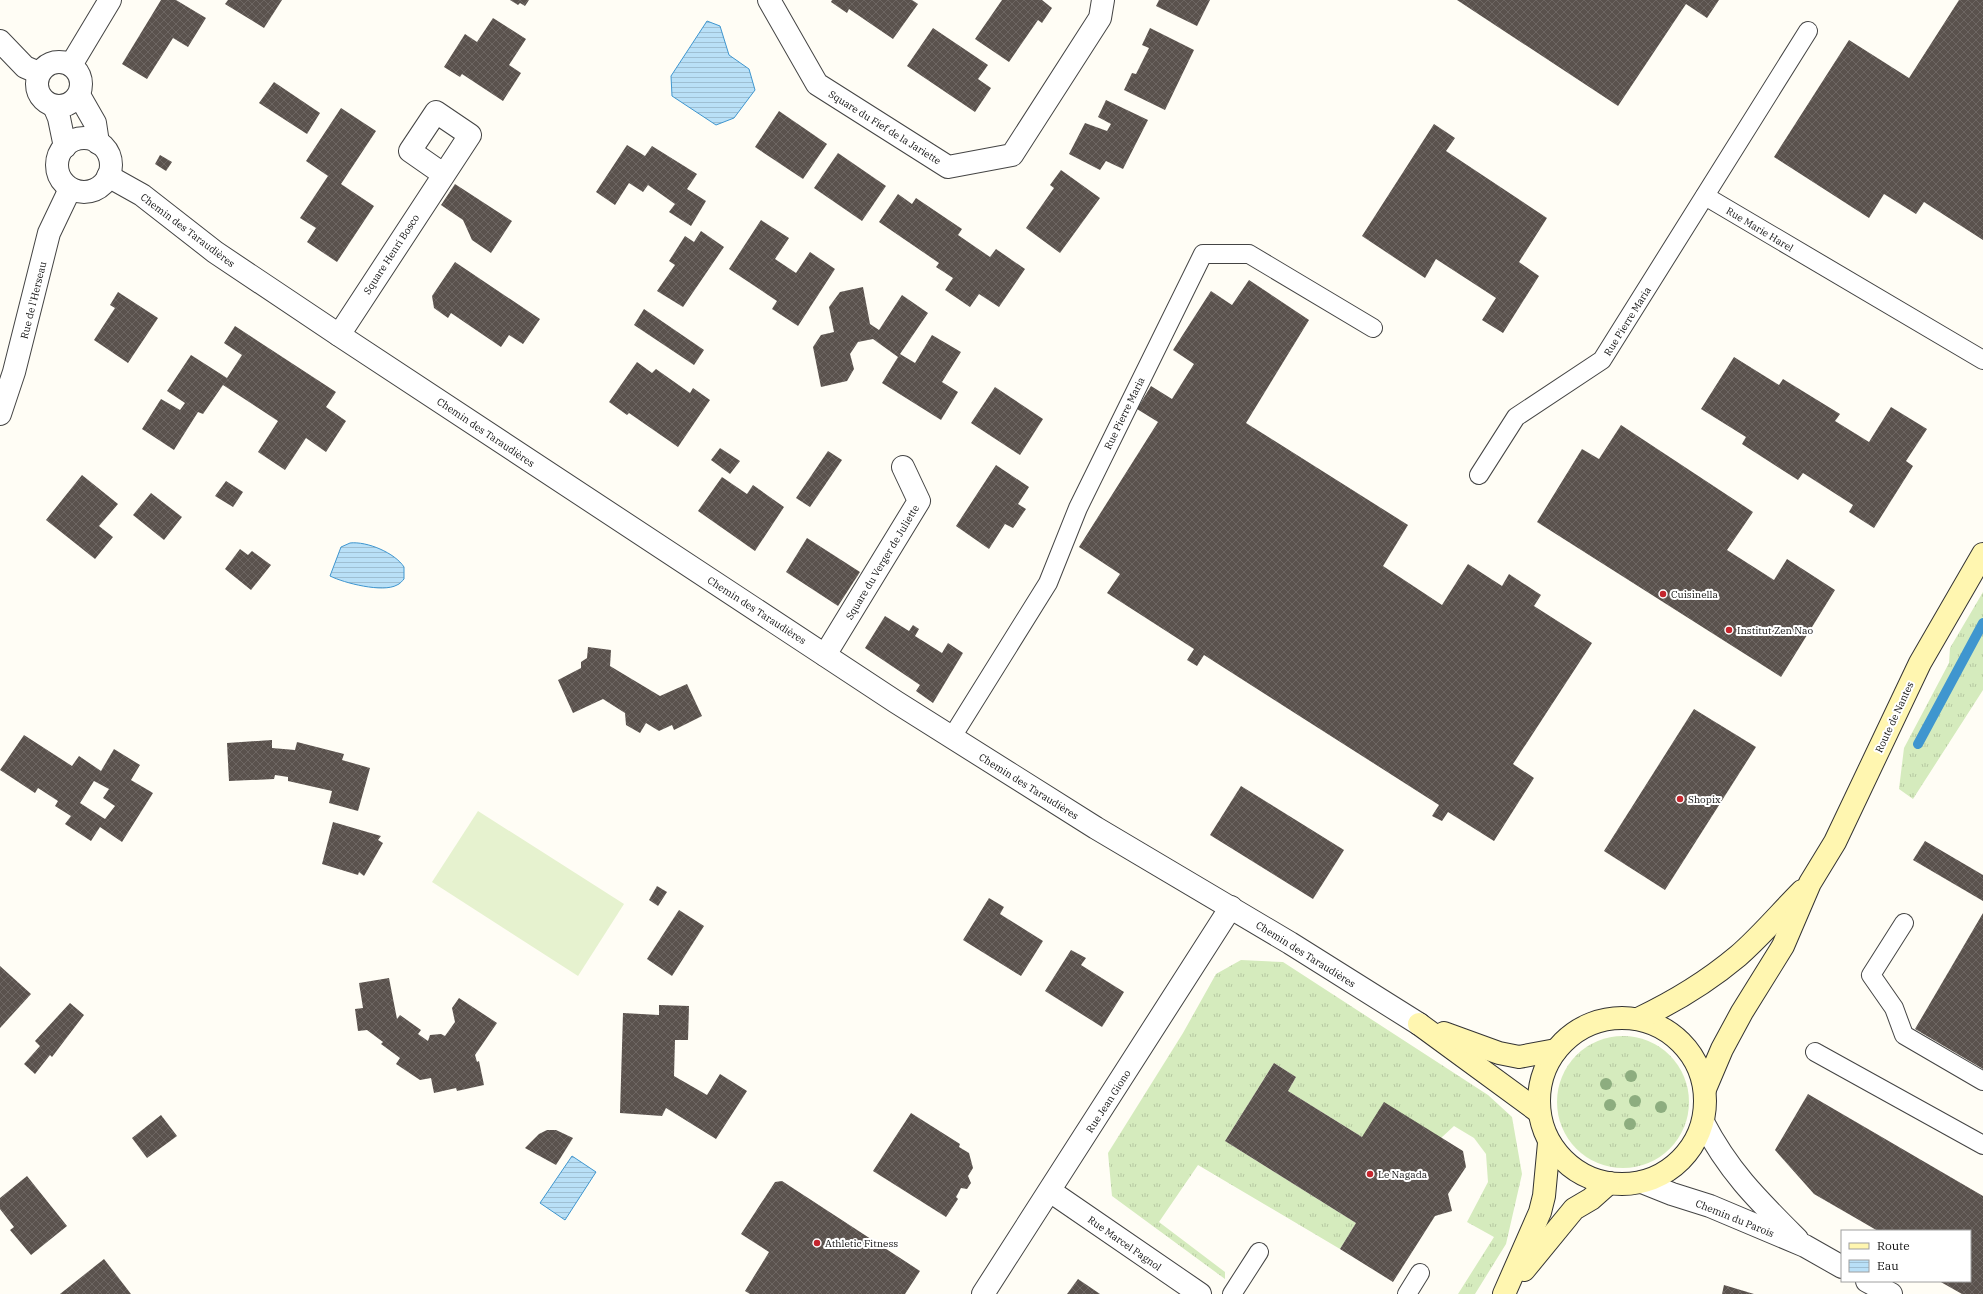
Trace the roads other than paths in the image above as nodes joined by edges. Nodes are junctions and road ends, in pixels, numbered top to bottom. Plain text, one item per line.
1 (110, 0) edge
2 (769, 0) edge
3 (1103, 0) edge
4 (1808, 31) dead end
5 (0, 41) edge
6 (71, 65) junction
7 (39, 73) junction
8 (78, 95) junction
9 (54, 106) junction
10 (98, 143) junction
11 (64, 147) junction
12 (443, 174) dead end
13 (108, 176) junction
14 (70, 189) junction
15 (1705, 196) junction
16 (1373, 328) dead end
17 (339, 335) junction
18 (1983, 360) edge
19 (0, 414) edge
20 (903, 467) dead end
21 (1479, 475) dead end
22 (1983, 554) edge
23 (826, 655) junction
24 (952, 737) junction
25 (1810, 883) junction
26 (1231, 907) junction
27 (1904, 924) dead end
28 (1638, 1019) junction
29 (1419, 1024) junction
30 (1556, 1050) junction
31 (1814, 1052) dead end
32 (1983, 1081) edge
33 (1705, 1089) junction
34 (1539, 1112) junction
35 (1702, 1122) junction
36 (1549, 1143) junction
37 (1983, 1145) edge
38 (1642, 1182) junction
39 (1609, 1184) junction
40 (1050, 1191) junction
41 (1805, 1246) junction
42 (1259, 1252) dead end
43 (1841, 1266) edge
44 (1420, 1273) dead end
45 (1869, 1282) edge
46 (1506, 1291) edge
47 (983, 1294) edge
48 (1200, 1294) edge
49 (1232, 1294) edge
50 (1407, 1294) edge
51 (1891, 1294) edge

1 - 6 street
2 - 3 street, Square du Fief de la Jariette
4 - 15 lane
5 - 7 street
6 - 7 street
6 - 8 street
7 - 9 street
8 - 9 street
8 - 10 street
9 - 11 street
10 - 11 street
10 - 13 street
11 - 14 street
12 - 17 street, Square Henri Bosco
13 - 14 street
13 - 17 street, Chemin des Taraudières
14 - 19 street, Rue de l'Herseau
15 - 18 lane, Rue Marie Harel
15 - 21 lane, Rue Pierre Maria
16 - 24 lane, Rue Pierre Maria
17 - 23 street, Chemin des Taraudières
20 - 23 street, Square du Verger de Juliette
22 - 25 main road, Route de Nantes
23 - 24 street, Chemin des Taraudières
24 - 26 street, Chemin des Taraudières
25 - 28 main road
25 - 33 main road
26 - 29 street, Chemin des Taraudières
26 - 40 street, Rue Jean Giono
27 - 32 lane
28 - 30 main road
28 - 33 main road
29 - 30 main road, Chemin des Taraudières
29 - 34 main road, Chemin des Taraudières
30 - 34 main road
31 - 37 lane
33 - 35 main road
34 - 36 main road
35 - 38 main road
35 - 41 street, Chemin du Parois
36 - 39 main road
36 - 46 main road
38 - 39 main road
38 - 41 street, Chemin du Parois
39 - 46 main road
40 - 47 street, Rue Jean Giono
40 - 48 street, Rue Marcel Pagnol
41 - 43 street, Chemin du Parois
42 - 49 lane
44 - 50 lane
45 - 51 street

